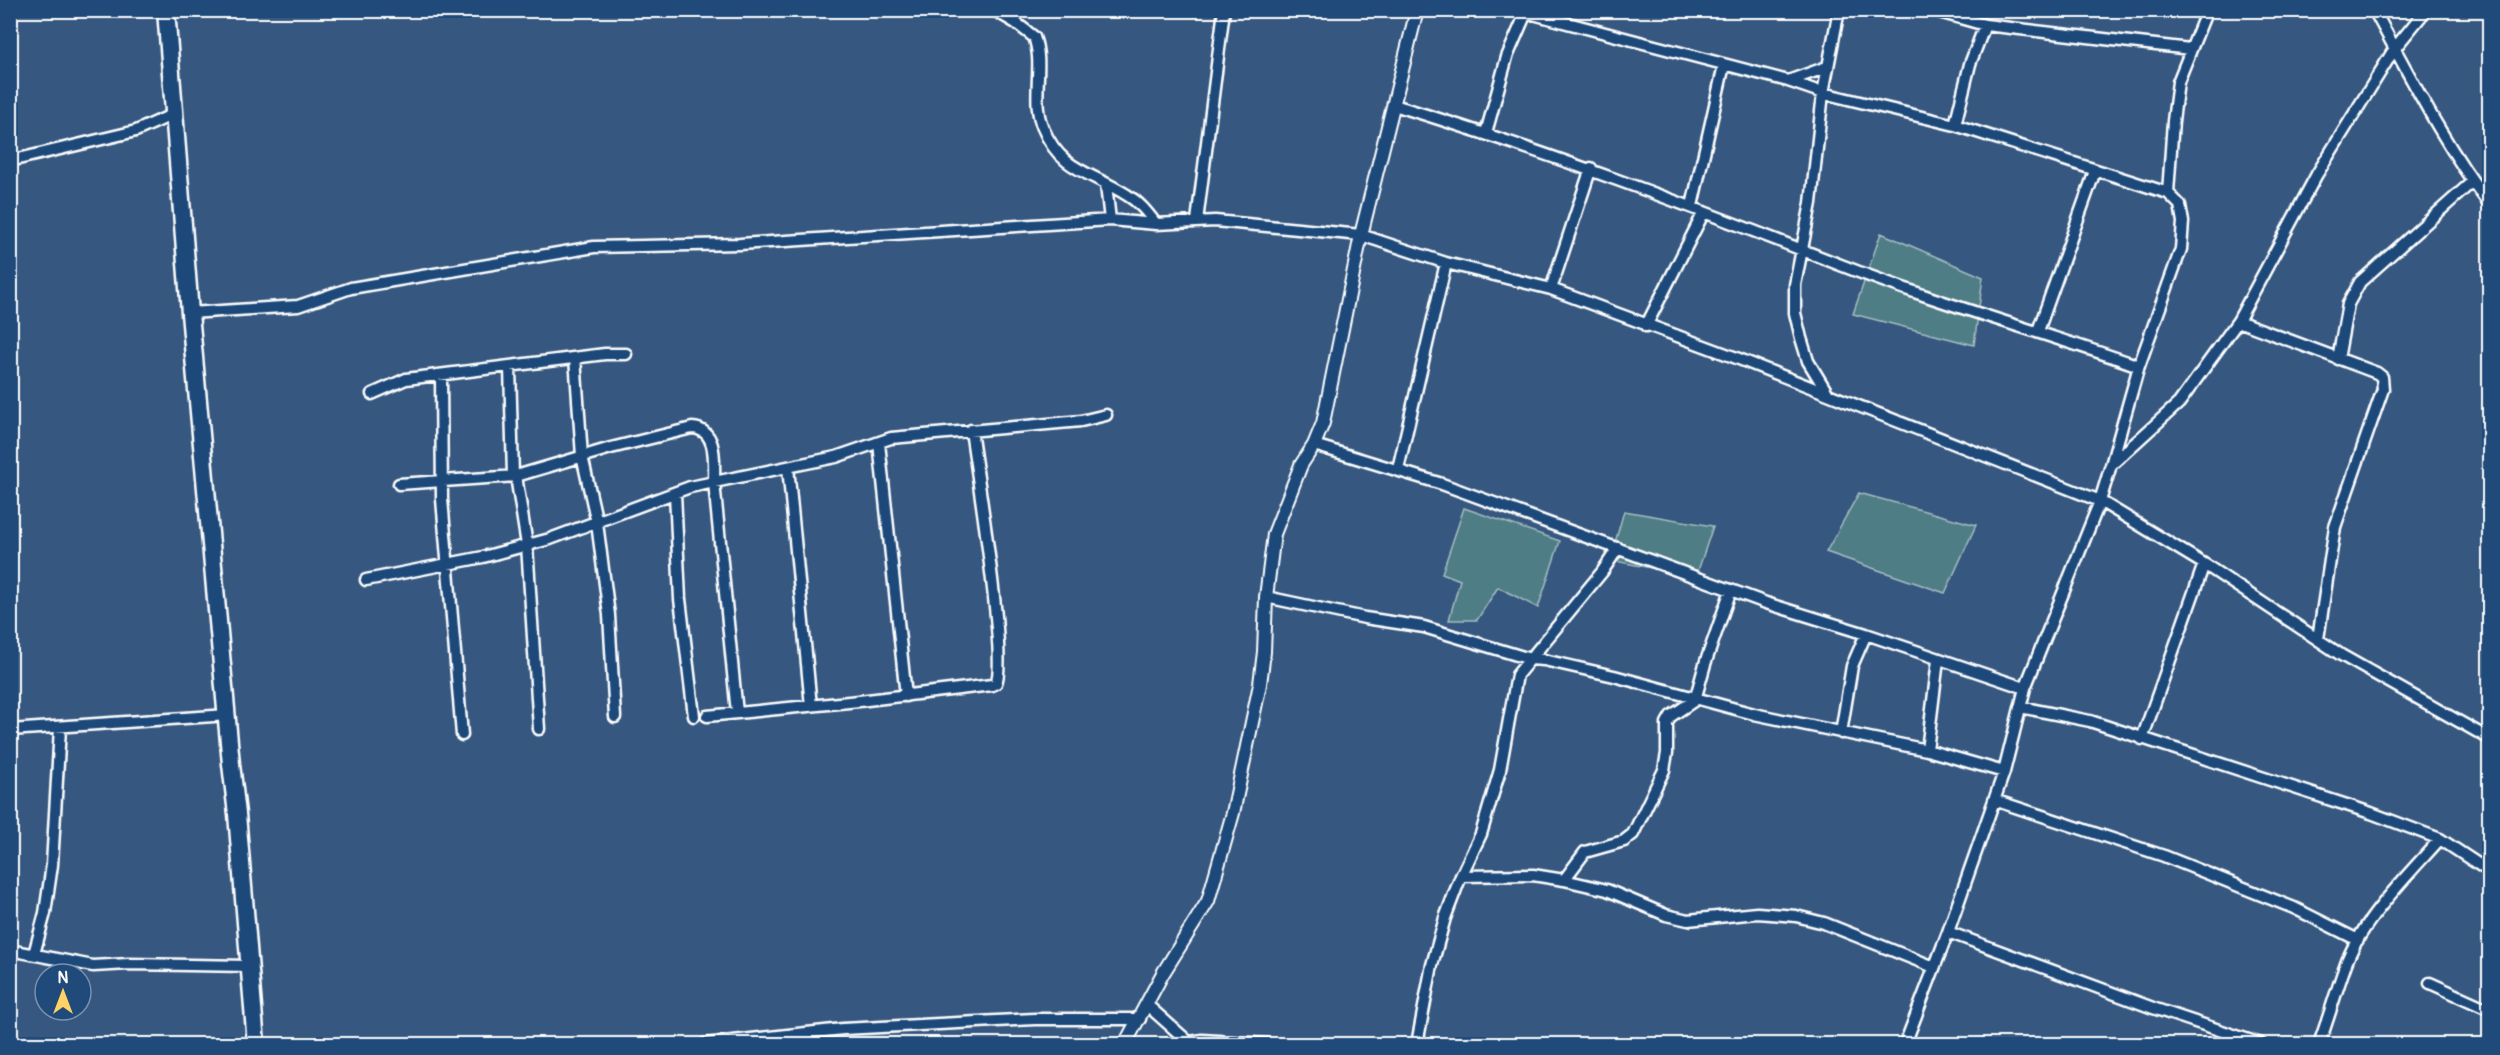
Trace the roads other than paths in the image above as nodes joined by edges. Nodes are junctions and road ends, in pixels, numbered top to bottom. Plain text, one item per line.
1 (166, 10) edge
2 (994, 10) edge
3 (1224, 10) edge
4 (1417, 10) edge
5 (1839, 10) edge
6 (1932, 10) edge
7 (2207, 10) edge
8 (2374, 10) edge
9 (2426, 10) edge
10 (1522, 12) edge
11 (1985, 25) junction
12 (2395, 48) junction
13 (2190, 49) junction
14 (1724, 65) junction
15 (1827, 67) junction
16 (1788, 81) junction
17 (1822, 93) junction
18 (1394, 105) junction
19 (174, 114) junction
20 (1955, 125) junction
21 (1486, 133) junction
22 (10, 161) edge
23 (1591, 168) junction
24 (2095, 171) junction
25 (2472, 182) junction
26 (1106, 185) junction
27 (2168, 193) junction
28 (2490, 205) edge
29 (1692, 206) junction
30 (1704, 212) junction
31 (1110, 220) junction
32 (1197, 221) junction
33 (1156, 224) junction
34 (1361, 235) junction
35 (1804, 249) junction
36 (1446, 263) junction
37 (1551, 289) junction
38 (190, 313) junction
39 (2238, 321) junction
40 (1646, 326) junction
41 (2038, 331) junction
42 (626, 354) dead end
43 (575, 358) junction
44 (2338, 359) junction
45 (2139, 366) junction
46 (510, 367) junction
47 (441, 375) junction
48 (372, 394) dead end
49 (1828, 394) junction
50 (1106, 415) dead end
51 (971, 430) junction
52 (879, 443) junction
53 (1314, 445) junction
54 (582, 456) junction
55 (2111, 465) junction
56 (788, 467) junction
57 (1398, 469) junction
58 (515, 476) junction
59 (440, 480) junction
60 (714, 482) junction
61 (399, 484) dead end
62 (675, 493) junction
63 (2100, 501) junction
64 (597, 522) junction
65 (527, 545) junction
66 (1618, 548) junction
67 (2204, 564) junction
68 (446, 565) junction
69 (366, 580) dead end
70 (1731, 590) junction
71 (1266, 597) junction
72 (1866, 634) junction
73 (2318, 639) junction
74 (1530, 659) junction
75 (1938, 660) junction
76 (2025, 688) junction
77 (906, 696) junction
78 (1695, 700) junction
79 (811, 706) junction
80 (2020, 707) junction
81 (737, 713) junction
82 (228, 716) junction
83 (694, 716) dead end
84 (707, 716) dead end
85 (615, 717) dead end
86 (60, 728) junction
87 (539, 729) dead end
88 (10, 730) edge
89 (1841, 733) junction
90 (462, 735) dead end
91 (2142, 739) junction
92 (2490, 739) edge
93 (1927, 750) junction
94 (2004, 772) junction
95 (1994, 800) junction
96 (2440, 839) junction
97 (2490, 872) edge
98 (1461, 876) junction
99 (1564, 880) junction
100 (1948, 932) junction
101 (2358, 940) junction
102 (10, 950) edge
103 (34, 954) junction
104 (249, 966) junction
105 (1934, 967) junction
106 (2430, 983) dead end
107 (1147, 1005) junction
108 (2490, 1010) edge
109 (1140, 1019) junction
110 (1191, 1043) edge
111 (256, 1044) edge
112 (705, 1044) edge
113 (1125, 1044) edge
114 (1267, 1044) edge
115 (1417, 1044) edge
116 (1905, 1044) edge
117 (2261, 1044) edge
118 (2319, 1044) edge

1 - 19 main road
2 - 26 street
3 - 32 street
4 - 18 street
5 - 15 street
6 - 11 street
7 - 13 street
8 - 12 street
9 - 12 street
10 - 14 street
10 - 21 street
11 - 13 street
11 - 20 street
12 - 25 street
12 - 39 street
13 - 27 street
14 - 16 street
14 - 29 street
15 - 16 street
15 - 17 street
16 - 17 street
17 - 20 street
17 - 35 street
18 - 21 street
18 - 34 street
19 - 22 street
19 - 38 main road
20 - 24 street
21 - 23 street
23 - 29 street
23 - 37 street
24 - 27 street
24 - 41 street
25 - 28 street
25 - 44 street
26 - 31 street
26 - 33 street
27 - 45 street
29 - 30 street
30 - 35 street
30 - 40 street
31 - 33 street
31 - 38 street
32 - 33 street
32 - 34 street
34 - 36 street
34 - 53 street
35 - 41 street
35 - 49 street
36 - 37 street
36 - 57 street
37 - 40 street
38 - 82 main road
39 - 44 street
39 - 55 street
40 - 49 street
41 - 45 street
42 - 43 street
43 - 46 street
43 - 54 street
44 - 73 street
45 - 55 street
46 - 47 street
46 - 58 street
47 - 48 street
47 - 59 street
49 - 63 street
50 - 51 street
51 - 52 street
51 - 77 street
52 - 56 street
52 - 77 street
53 - 57 street
53 - 71 street
54 - 58 street
54 - 60 street
54 - 64 street
55 - 63 street
56 - 60 street
56 - 79 street
57 - 66 street
58 - 59 street
58 - 65 street
59 - 61 street
59 - 68 street
60 - 62 street
60 - 81 street
62 - 64 street
62 - 83 street
63 - 67 street
63 - 76 street
64 - 65 street
64 - 85 street
65 - 68 street
65 - 87 street
66 - 70 street
66 - 74 street
67 - 73 street
67 - 91 street
68 - 69 street
68 - 90 street
70 - 72 street
70 - 78 street
71 - 74 street
71 - 107 street
72 - 75 street
72 - 89 street
73 - 92 street
74 - 78 street
74 - 98 street
75 - 76 street
75 - 93 street
76 - 80 street
77 - 79 street
78 - 89 street
78 - 99 street
79 - 81 street
80 - 91 street
80 - 94 street
81 - 84 street
82 - 86 street
82 - 104 main road
86 - 88 street
86 - 103 street
89 - 93 street
91 - 96 street
93 - 94 street
94 - 95 street
95 - 100 street
95 - 101 street
96 - 97 street
96 - 101 street
98 - 99 street
98 - 115 street
99 - 105 street
100 - 105 street
100 - 117 street
101 - 118 street
102 - 103 street
103 - 104 street
104 - 111 main road
105 - 116 street
106 - 108 street
107 - 109 street
107 - 110 street
109 - 112 street
109 - 113 street
110 - 114 street

